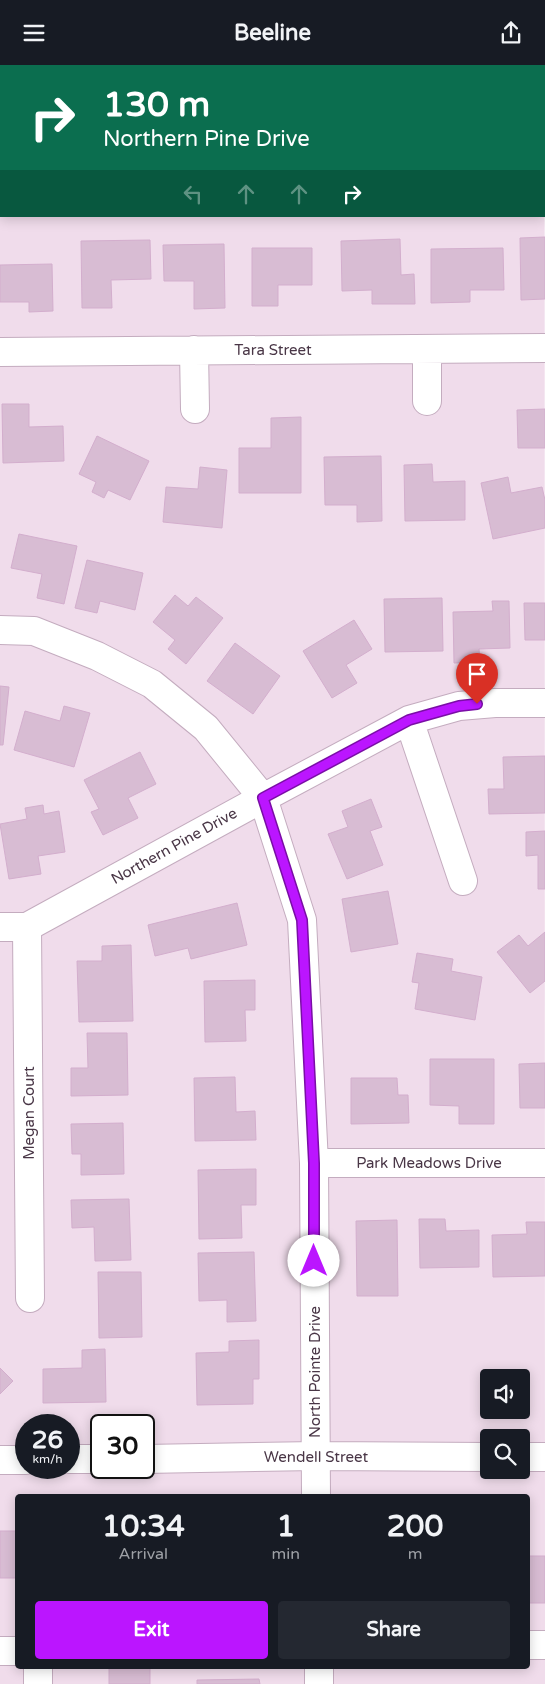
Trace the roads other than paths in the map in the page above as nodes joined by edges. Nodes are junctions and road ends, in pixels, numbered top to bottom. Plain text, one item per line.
1 (545, 348) edge
2 (427, 350) junction
3 (0, 351) edge
4 (194, 351) junction
5 (427, 401) dead end
6 (195, 409) dead end
7 (0, 630) edge
8 (545, 703) edge
9 (409, 720) junction
10 (263, 798) junction
11 (463, 881) dead end
12 (0, 927) edge
13 (27, 927) junction
14 (314, 1163) junction
15 (545, 1163) edge
16 (30, 1298) dead end
17 (316, 1456) junction
18 (480, 1457) edge
19 (530, 1457) edge
20 (545, 1457) edge
21 (155, 1459) edge
22 (0, 1460) edge
23 (15, 1460) edge
24 (316, 1494) edge
25 (530, 1645) edge
26 (545, 1645) edge
27 (0, 1651) edge
28 (15, 1651) edge
29 (38, 1669) edge
30 (319, 1669) edge
31 (38, 1684) edge
32 (320, 1684) edge

1 - 2 street, Tara Street
2 - 4 street, Tara Street
2 - 5 street
3 - 4 street, Tara Street
4 - 6 street
7 - 10 street, North Pointe Drive
8 - 9 street, Northern Pine Drive
9 - 10 street, Northern Pine Drive
9 - 11 street
10 - 13 street, Northern Pine Drive
10 - 14 street, North Pointe Drive
12 - 13 street, Northern Pine Drive
13 - 16 street, Megan Court
14 - 15 street, Park Meadows Drive
14 - 17 street, North Pointe Drive
17 - 18 street, Wendell Street
17 - 21 street, Wendell Street
17 - 24 street, North Pointe Drive
19 - 20 street
22 - 23 street
25 - 26 street
27 - 28 street
29 - 31 street
30 - 32 street

